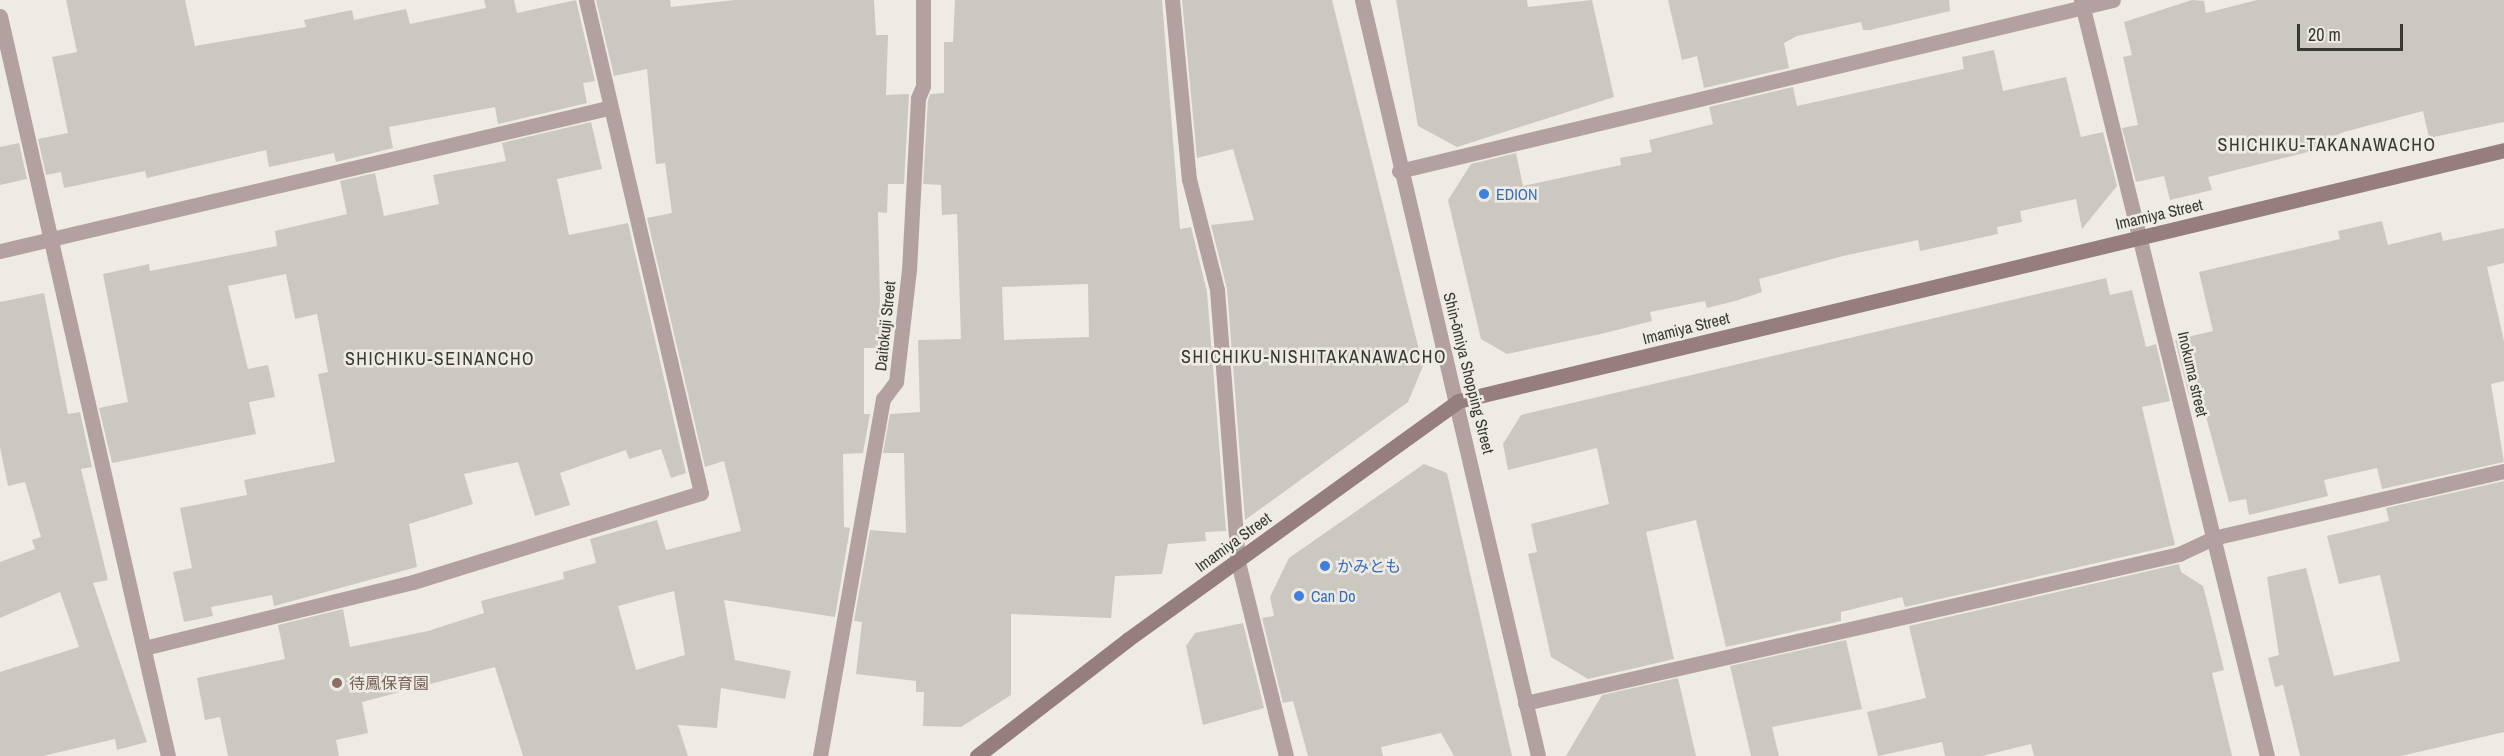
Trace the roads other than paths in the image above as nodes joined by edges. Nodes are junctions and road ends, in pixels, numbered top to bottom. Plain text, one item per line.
1 (586, 0) edge
2 (922, 0) edge
3 (1172, 0) edge
4 (1362, 0) edge
5 (2113, 0) edge
6 (2082, 4) edge
7 (0, 16) edge
8 (608, 108) junction
9 (2504, 150) edge
10 (1399, 171) junction
11 (2143, 236) junction
12 (51, 239) junction
13 (0, 251) edge
14 (1458, 401) junction
15 (2504, 471) edge
16 (2213, 538) junction
17 (1238, 562) junction
18 (144, 648) junction
19 (1525, 703) junction
20 (168, 756) edge
21 (820, 756) edge
22 (977, 756) edge
23 (1286, 756) edge
24 (1538, 756) edge
25 (2267, 756) edge

1 - 8 street
2 - 21 street, Daitokuji Street
3 - 17 street
4 - 10 street, Shin-ōmiya Shopping Street
5 - 6 street
6 - 10 street
6 - 11 street, Inokuma street
7 - 12 street
8 - 12 street
8 - 18 street
9 - 11 street, Imamiya Street
10 - 14 street, Shin-ōmiya Shopping Street
11 - 14 street, Imamiya Street
11 - 16 street, Inokuma street
12 - 13 street
12 - 18 street
14 - 17 street, Imamiya Street
14 - 19 street, Shin-ōmiya Shopping Street
15 - 16 street
16 - 19 street
16 - 25 street, Inokuma street
17 - 22 street, Imamiya Street
17 - 23 street
18 - 20 street
19 - 24 street, Shin-ōmiya Shopping Street

